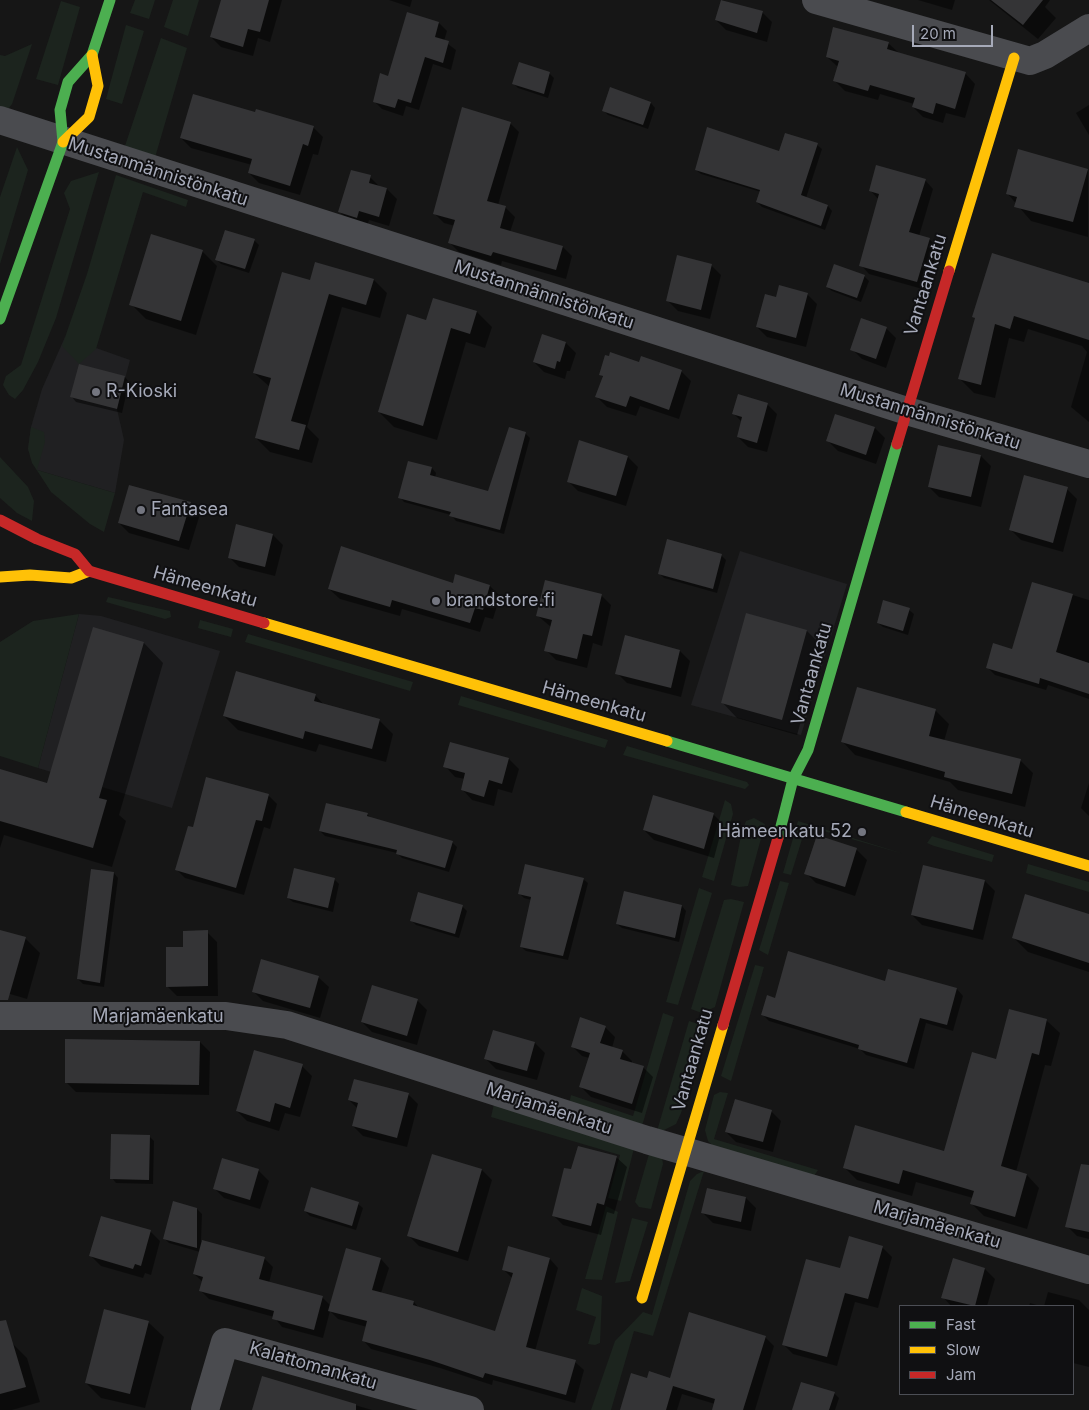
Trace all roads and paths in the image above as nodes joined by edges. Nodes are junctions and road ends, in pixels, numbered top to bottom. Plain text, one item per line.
1 (110, 0) edge
2 (816, 0) edge
3 (1089, 28) edge
4 (92, 55) junction
5 (1014, 58) junction
6 (0, 120) edge
7 (63, 142) junction
8 (0, 319) edge
9 (907, 411) junction
10 (1089, 464) edge
11 (0, 520) edge
12 (89, 571) junction
13 (0, 577) edge
14 (793, 779) junction
15 (1089, 866) edge
16 (0, 1016) edge
17 (685, 1151) junction
18 (1089, 1270) edge
19 (642, 1298) dead end
20 (205, 1410) edge
21 (470, 1410) edge

1 - 4 street
2 - 5 street
3 - 5 street
4 - 7 street
4 - 7 street
5 - 9 street, Vantaankatu
6 - 7 street, Mustanmännistönkatu
7 - 8 street
7 - 9 street, Mustanmännistönkatu
9 - 10 street, Mustanmännistönkatu
9 - 14 street, Vantaankatu
11 - 12 street
12 - 13 street
12 - 14 street, Hämeenkatu
14 - 15 street, Hämeenkatu
14 - 17 street, Vantaankatu
16 - 17 street, Marjamäenkatu
17 - 18 street, Marjamäenkatu
17 - 19 street, Vantaankatu
20 - 21 street, Kalattomankatu

